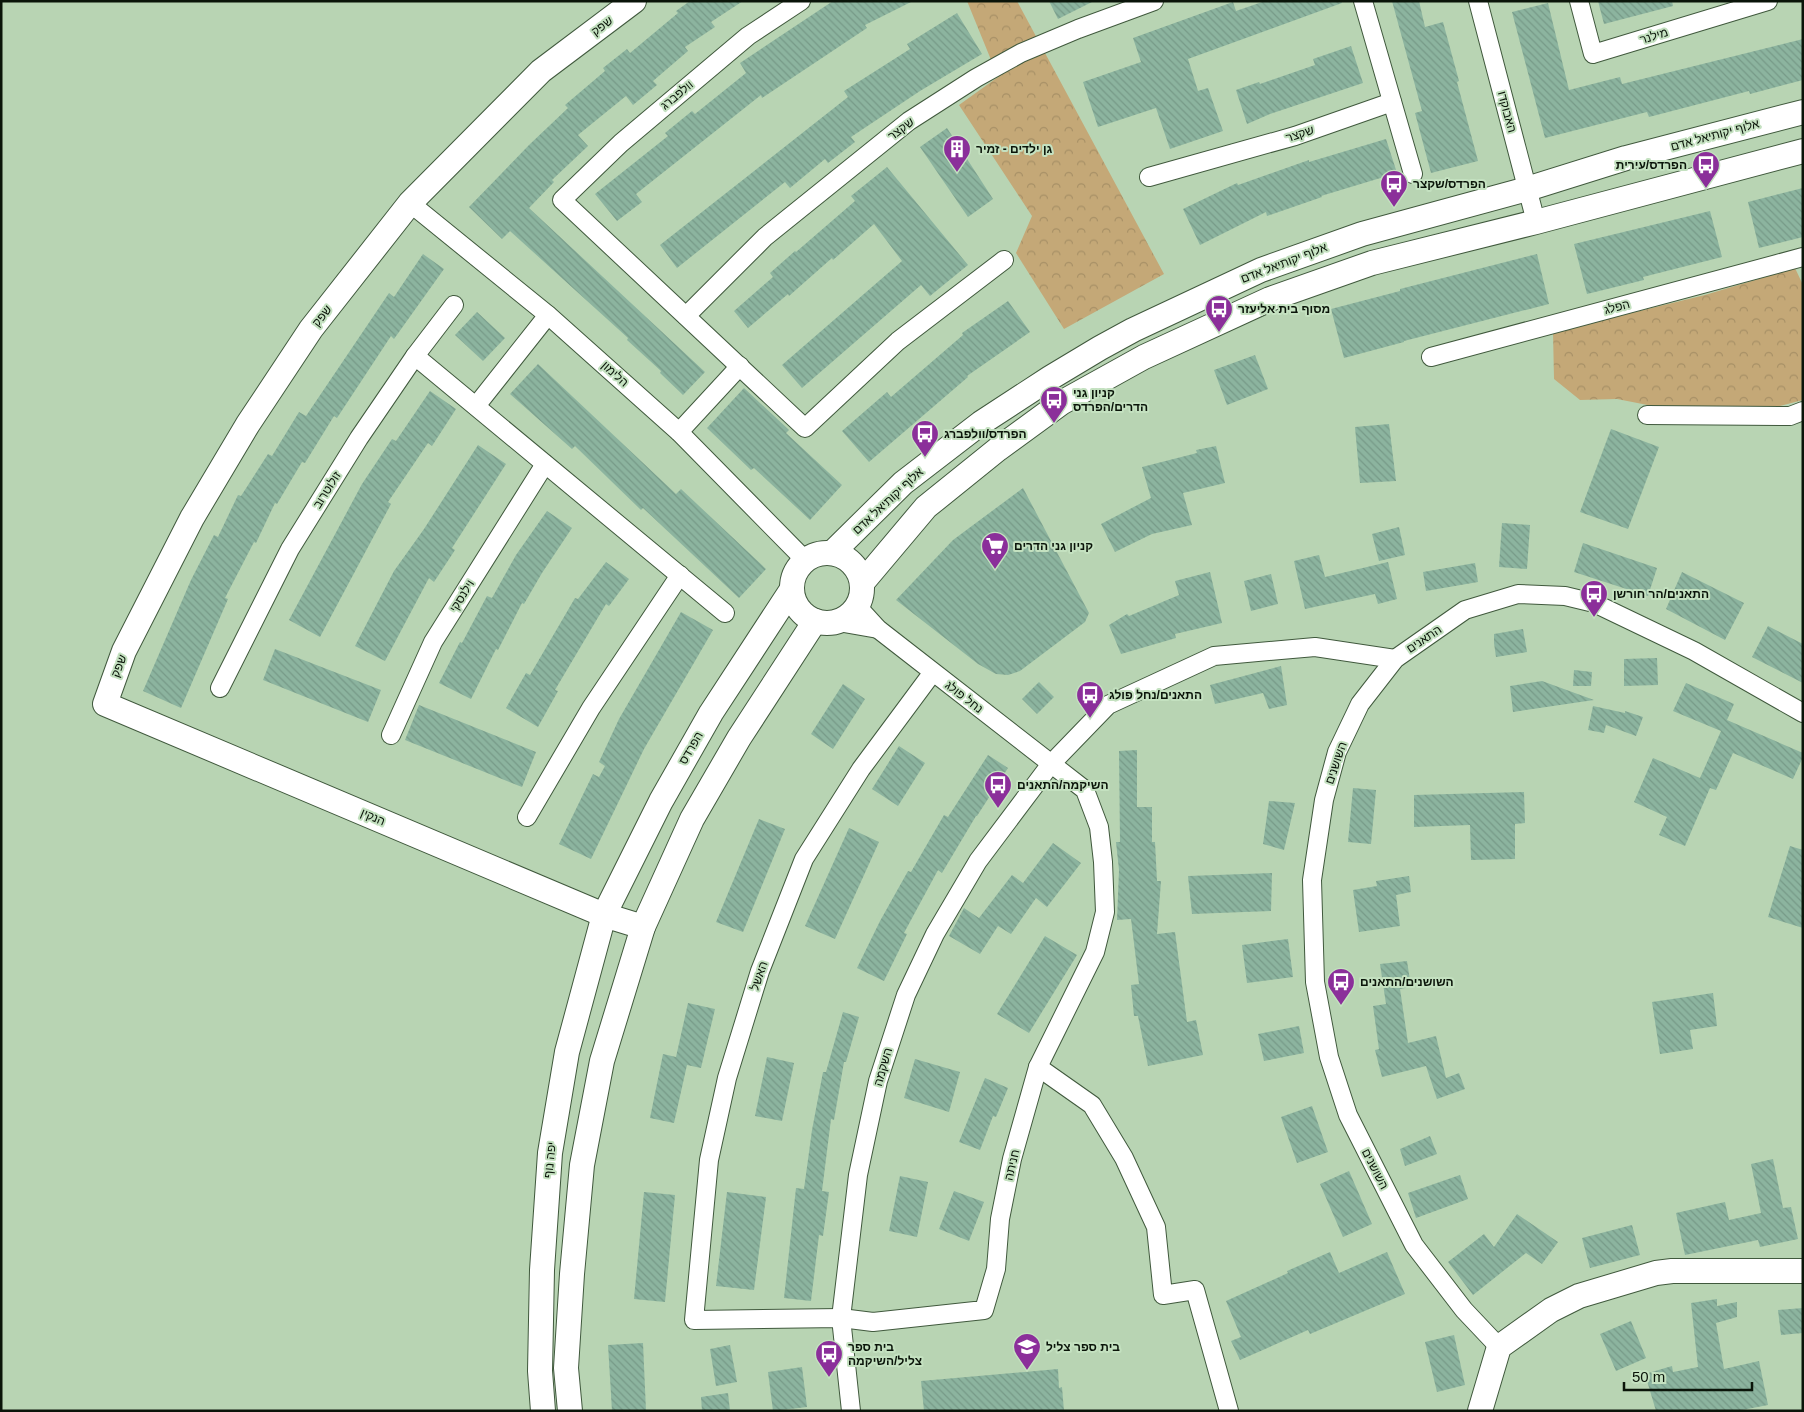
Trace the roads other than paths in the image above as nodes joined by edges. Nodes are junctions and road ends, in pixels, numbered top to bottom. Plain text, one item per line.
1 (634, 1) edge
2 (801, 1) edge
3 (1154, 1) edge
4 (1363, 1) edge
5 (1478, 1) edge
6 (1579, 1) edge
7 (1768, 1) edge
8 (1392, 102) junction
9 (1803, 112) edge
10 (1803, 151) edge
11 (1413, 174) dead end
12 (1149, 177) dead end
13 (1527, 188) junction
14 (410, 203) junction
15 (1536, 222) junction
16 (1803, 257) edge
17 (1004, 260) dead end
18 (454, 305) dead end
19 (548, 315) junction
20 (686, 316) junction
21 (415, 356) junction
22 (1431, 357) dead end
23 (740, 366) junction
24 (476, 406) junction
25 (1803, 411) edge
26 (1647, 415) dead end
27 (680, 432) junction
28 (545, 464) junction
29 (832, 553) junction
30 (805, 560) junction
31 (680, 575) junction
32 (862, 583) junction
33 (792, 589) junction
34 (857, 606) junction
35 (725, 613) dead end
36 (826, 621) junction
37 (878, 629) junction
38 (1394, 659) junction
39 (933, 672) junction
40 (220, 688) dead end
41 (105, 704) joint
42 (1803, 713) edge
43 (391, 735) dead end
44 (1050, 765) junction
45 (527, 817) dead end
46 (604, 915) junction
47 (643, 927) junction
48 (1038, 1067) junction
49 (1803, 1271) edge
50 (841, 1318) junction
51 (694, 1320) joint
52 (1499, 1347) junction
53 (543, 1411) edge
54 (570, 1411) edge
55 (850, 1411) edge
56 (1230, 1411) edge
57 (1480, 1411) edge

1 - 14 street, שפק
2 - 20 street, וולפברג
3 - 20 street, שקצר
4 - 8 street
5 - 13 street, האבוקדו
6 - 7 street, מילנר
8 - 11 street
8 - 12 street, שקצר
9 - 13 street, אלוף יקותיאל אדם
10 - 15 street
13 - 15 street, האבוקדו
13 - 29 street, אלוף יקותיאל אדם
14 - 19 street, הלימון
14 - 41 street, שפק
15 - 32 street
16 - 22 street, הפלג
17 - 23 street
18 - 21 street, זולוטרוב
19 - 24 street
19 - 27 street, הלימון
20 - 23 street
21 - 24 street
21 - 40 street, זולוטרוב
23 - 27 street
24 - 28 street
25 - 26 street
27 - 30 street, הלימון
28 - 31 street
28 - 43 street, וילנסקי
29 - 30 street
29 - 32 street
30 - 33 street
31 - 35 street
31 - 45 street
32 - 34 street
33 - 36 street
33 - 46 street, הפרדס
34 - 36 street
34 - 37 street, נחל פולג
36 - 37 street, נחל פולג
36 - 47 street
37 - 39 street, נחל פולג
38 - 42 street, התאנים
38 - 44 street, התאנים
38 - 52 street, השושנים
39 - 44 street, נחל פולג
39 - 51 street, האשל
41 - 46 street, הנקין
44 - 48 street, חניתה
44 - 50 street, השקמה
46 - 47 street, הנקין
46 - 53 street, יפה נוף
47 - 54 street
48 - 50 street, חניתה
48 - 56 street
49 - 52 street
50 - 51 street, חניתה
50 - 55 street, השקמה
52 - 57 street

